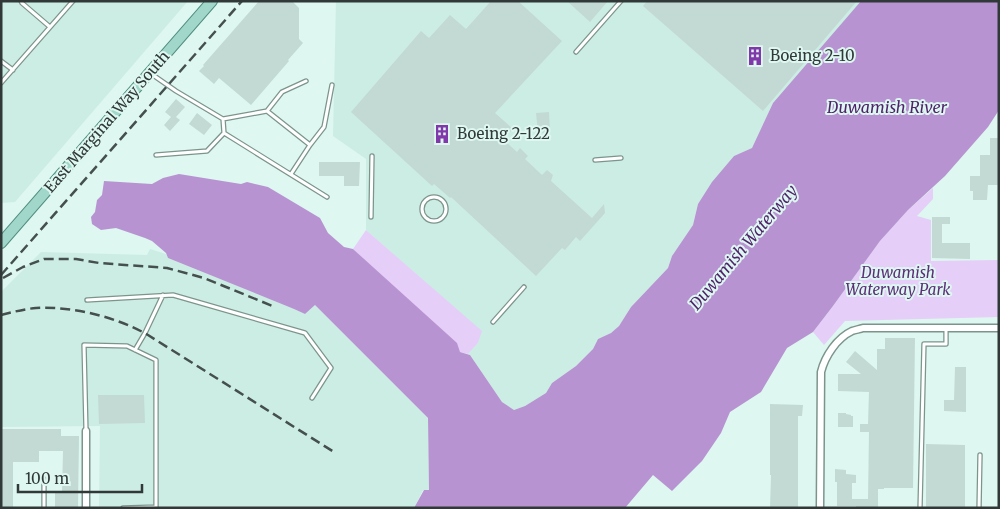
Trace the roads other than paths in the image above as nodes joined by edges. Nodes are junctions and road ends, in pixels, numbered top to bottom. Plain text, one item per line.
1 (21, 1) edge
2 (72, 1) edge
3 (212, 1) edge
4 (621, 1) edge
5 (50, 27) junction
6 (576, 52) dead end
7 (1, 60) edge
8 (13, 70) junction
9 (149, 73) junction
10 (306, 81) dead end
11 (1, 83) edge
12 (332, 85) dead end
13 (267, 111) junction
14 (223, 119) junction
15 (224, 133) junction
16 (310, 145) junction
17 (156, 155) dead end
18 (372, 156) dead end
19 (621, 158) dead end
20 (595, 160) dead end
21 (291, 174) junction
22 (326, 197) dead end
23 (442, 201) joint
24 (371, 217) dead end
25 (1, 243) edge
26 (524, 287) dead end
27 (162, 295) junction
28 (87, 300) dead end
29 (493, 322) dead end
30 (946, 327) junction
31 (999, 328) edge
32 (135, 350) junction
33 (312, 398) dead end
34 (86, 430) joint
35 (980, 455) dead end
36 (44, 478) dead end
37 (44, 508) edge
38 (86, 508) edge
39 (123, 508) edge
40 (820, 508) edge
41 (920, 508) edge
42 (979, 508) edge

1 - 5 lane
2 - 5 lane
3 - 9 main road, East Marginal Way South
4 - 6 lane
5 - 8 lane
7 - 8 lane
8 - 11 lane
9 - 14 lane
9 - 25 main road, East Marginal Way South
10 - 13 lane
12 - 16 lane
13 - 14 lane
13 - 16 lane
14 - 15 lane
15 - 17 lane
15 - 21 lane
16 - 21 lane
18 - 24 lane
19 - 20 lane
21 - 22 lane
23 - 23 lane
26 - 29 lane
27 - 28 lane
27 - 32 lane
27 - 33 lane
30 - 31 street
30 - 40 street
30 - 41 lane
32 - 34 lane
32 - 39 lane
34 - 38 street
35 - 42 lane
36 - 37 lane

